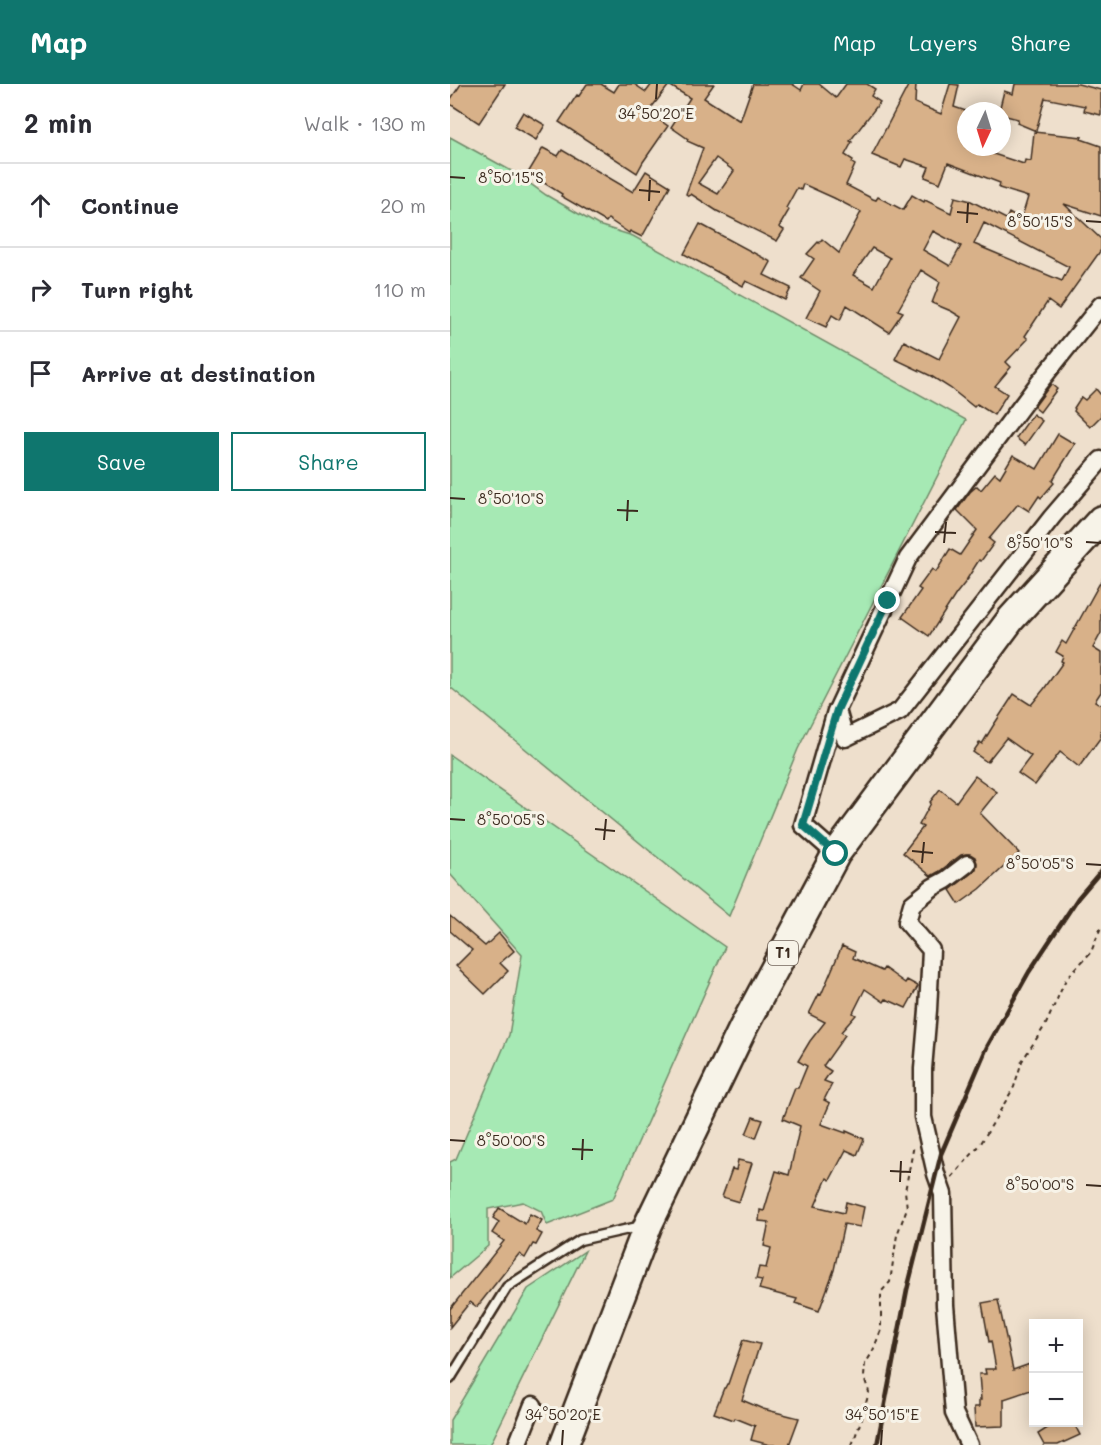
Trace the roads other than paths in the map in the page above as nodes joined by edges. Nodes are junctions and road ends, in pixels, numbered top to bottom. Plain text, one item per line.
1 (1101, 305) edge
2 (1101, 460) edge
3 (1101, 519) edge
4 (837, 710) junction
5 (836, 854) junction
6 (967, 864) dead end
7 (648, 1225) junction
8 (450, 1379) edge
9 (533, 1406) dead end
10 (517, 1445) edge
11 (564, 1445) edge
12 (969, 1445) edge

1 - 4 street
2 - 4 street
3 - 5 highway, T1
4 - 5 street
5 - 7 highway, T1
6 - 12 street
7 - 8 lane
7 - 11 highway, T1
9 - 10 street

